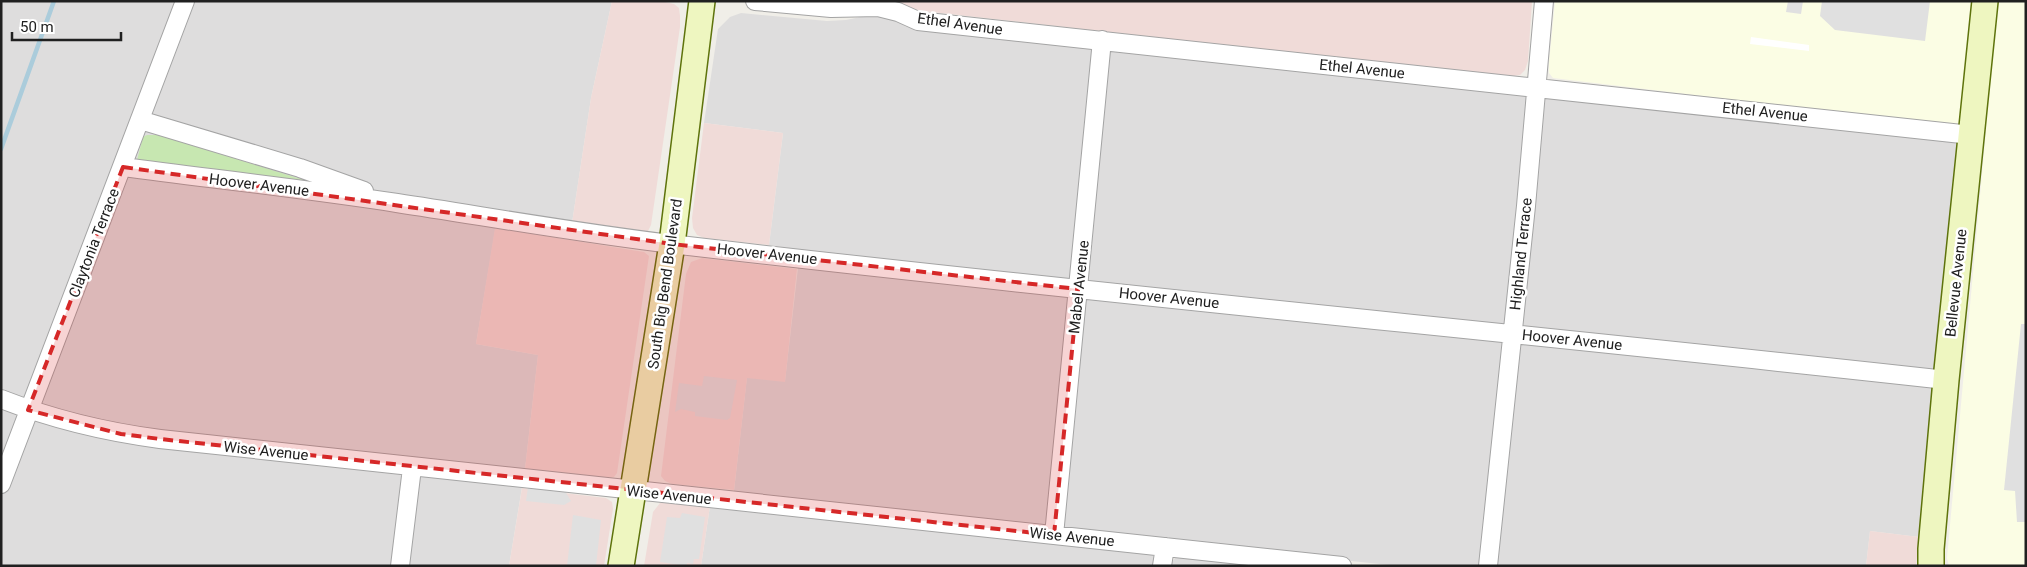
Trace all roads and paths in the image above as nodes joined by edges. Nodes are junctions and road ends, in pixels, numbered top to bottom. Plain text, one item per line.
1 (185, 1) edge
2 (702, 1) edge
3 (754, 1) edge
4 (1544, 1) edge
5 (1985, 1) edge
6 (1102, 40) junction
7 (1536, 88) junction
8 (140, 120) junction
9 (1971, 134) junction
10 (123, 167) junction
11 (394, 202) junction
12 (672, 244) junction
13 (1078, 289) junction
14 (1512, 333) junction
15 (1946, 380) junction
16 (1, 399) edge
17 (28, 410) junction
18 (412, 468) junction
19 (1, 484) edge
20 (634, 491) junction
21 (1054, 534) junction
22 (1165, 547) junction
23 (400, 566) edge
24 (621, 566) edge
25 (1162, 566) edge
26 (1342, 566) edge
27 (1488, 566) edge
28 (1931, 566) edge

1 - 8 street, Claytonia Terrace
2 - 12 main road, South Big Bend Boulevard
3 - 6 street, Ethel Avenue
4 - 7 street, Highland Terrace
5 - 9 main road, Bellevue Avenue
6 - 7 street, Ethel Avenue
6 - 13 street, Mabel Avenue
7 - 9 street, Ethel Avenue
7 - 14 street, Highland Terrace
8 - 10 street, Claytonia Terrace
8 - 11 street, Hoover Avenue
9 - 15 main road, Bellevue Avenue
10 - 11 street, Hoover Avenue
10 - 17 street, Claytonia Terrace
11 - 12 street, Hoover Avenue
12 - 13 street, Hoover Avenue
12 - 20 main road, South Big Bend Boulevard
13 - 14 street, Hoover Avenue
13 - 21 street, Mabel Avenue
14 - 15 street, Hoover Avenue
14 - 27 street, Highland Terrace
15 - 28 main road, Bellevue Avenue
16 - 17 street, Wise Avenue
17 - 18 street, Wise Avenue
17 - 19 street, Claytonia Terrace
18 - 20 street, Wise Avenue
18 - 23 street
20 - 21 street, Wise Avenue
20 - 24 main road, South Big Bend Boulevard
21 - 22 street, Wise Avenue
22 - 25 street
22 - 26 street, Wise Avenue

